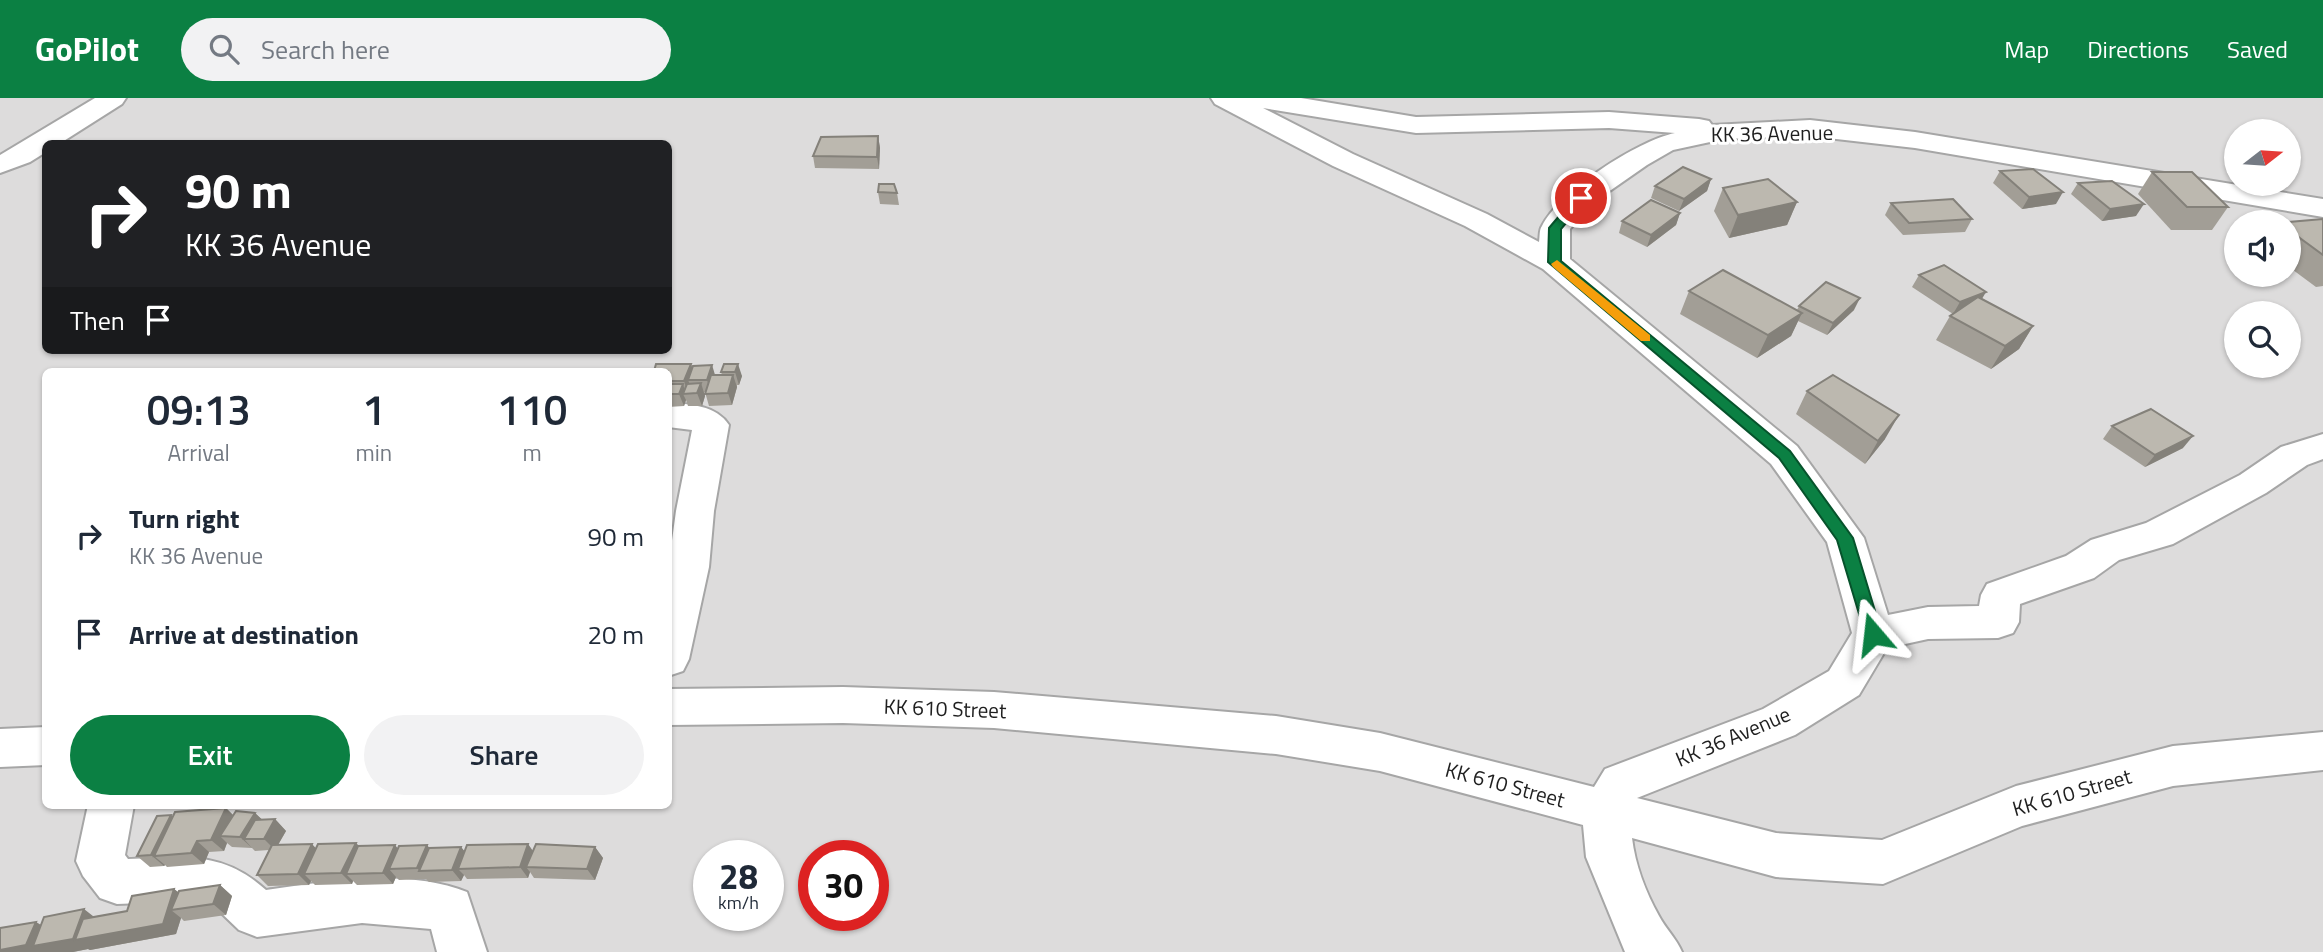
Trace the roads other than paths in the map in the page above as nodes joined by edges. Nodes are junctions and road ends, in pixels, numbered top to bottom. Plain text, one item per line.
1 (113, 98) edge
2 (1224, 98) edge
3 (1253, 98) edge
4 (1724, 131) junction
5 (46, 140) edge
6 (42, 142) edge
7 (0, 165) edge
8 (2323, 208) edge
9 (1555, 262) junction
10 (672, 415) edge
11 (2323, 446) edge
12 (1873, 634) junction
13 (672, 641) edge
14 (672, 708) edge
15 (42, 746) edge
16 (0, 748) edge
17 (2323, 751) edge
18 (110, 809) edge
19 (1605, 812) junction
20 (462, 952) edge
21 (1657, 952) edge

1 - 5 street
2 - 9 street
3 - 4 street
4 - 8 street, KK 36 Avenue
4 - 9 street, KK 36 Avenue
6 - 7 street
9 - 12 street
10 - 13 street
11 - 12 street
12 - 19 street, KK 36 Avenue
14 - 19 street, KK 610 Street
15 - 16 street
17 - 19 street, KK 610 Street
18 - 20 street
19 - 21 street

